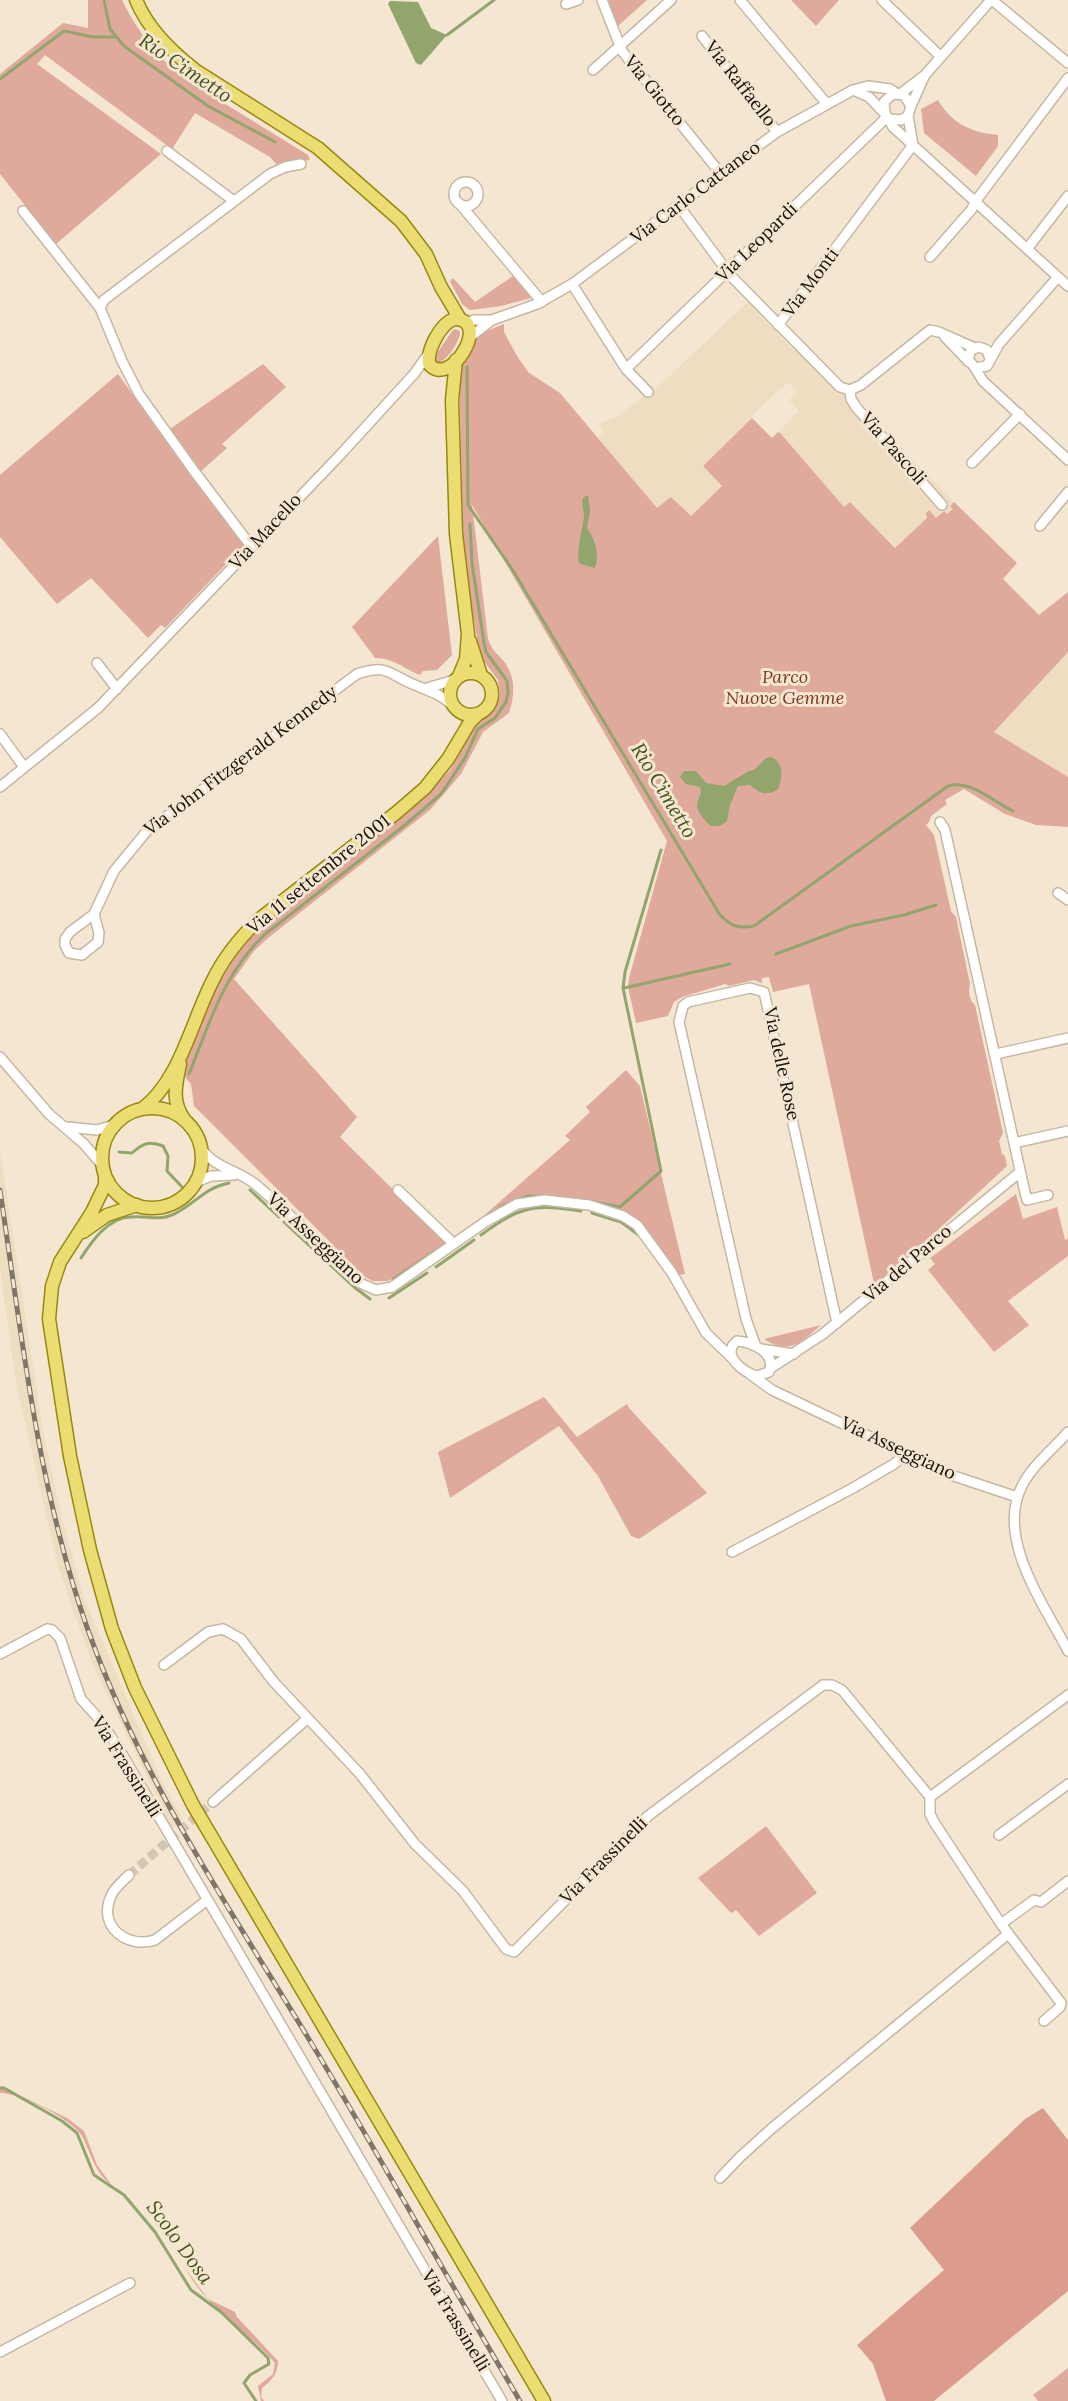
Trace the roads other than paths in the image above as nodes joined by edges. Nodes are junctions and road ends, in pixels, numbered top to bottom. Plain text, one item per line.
1 (136, 0) edge
2 (578, 0) edge
3 (602, 0) edge
4 (671, 0) edge
5 (740, 0) edge
6 (882, 0) edge
7 (992, 0) edge
8 (566, 4) dead end
9 (702, 36) dead end
10 (619, 47) junction
11 (941, 57) junction
12 (1068, 63) edge
13 (593, 70) dead end
14 (925, 75) junction
15 (1068, 78) edge
16 (853, 90) junction
17 (898, 94) junction
18 (827, 104) junction
19 (911, 106) junction
20 (887, 116) junction
21 (908, 116) junction
22 (777, 132) junction
23 (913, 145) junction
24 (167, 151) dead end
25 (301, 165) dead end
26 (721, 174) junction
27 (1068, 196) edge
28 (234, 201) junction
29 (975, 202) junction
30 (459, 203) junction
31 (471, 205) junction
32 (679, 206) junction
33 (23, 211) dead end
34 (472, 216) junction
35 (1027, 249) junction
36 (930, 257) dead end
37 (727, 272) junction
38 (1058, 277) junction
39 (572, 284) junction
40 (441, 286) junction
41 (1068, 286) edge
42 (542, 302) junction
43 (100, 308) junction
44 (492, 320) junction
45 (463, 321) junction
46 (778, 325) junction
47 (444, 327) junction
48 (939, 332) junction
49 (470, 337) junction
50 (999, 344) junction
51 (979, 348) junction
52 (429, 353) junction
53 (456, 360) junction
54 (990, 361) junction
55 (972, 365) junction
56 (436, 369) junction
57 (626, 369) junction
58 (414, 374) junction
59 (993, 388) junction
60 (850, 390) junction
61 (648, 392) dead end
62 (452, 400) junction
63 (1020, 414) junction
64 (1068, 460) edge
65 (972, 463) dead end
66 (1068, 492) edge
67 (942, 505) dead end
68 (1040, 526) dead end
69 (252, 546) junction
70 (468, 634) junction
71 (97, 663) dead end
72 (481, 675) junction
73 (457, 678) junction
74 (425, 688) junction
75 (117, 689) junction
76 (455, 708) junction
77 (477, 715) junction
78 (0, 734) edge
79 (458, 741) junction
80 (24, 766) junction
81 (0, 787) edge
82 (940, 822) dead end
83 (1058, 893) dead end
84 (1068, 900) edge
85 (94, 914) junction
86 (1068, 1038) edge
87 (182, 1054) junction
88 (996, 1054) junction
89 (0, 1057) edge
90 (142, 1109) junction
91 (185, 1120) junction
92 (114, 1125) junction
93 (67, 1127) junction
94 (1068, 1131) edge
95 (1014, 1143) junction
96 (201, 1148) junction
97 (104, 1170) junction
98 (1020, 1172) junction
99 (240, 1175) junction
100 (196, 1182) junction
101 (398, 1190) dead end
102 (1048, 1195) dead end
103 (137, 1205) junction
104 (77, 1236) junction
105 (454, 1244) junction
106 (689, 1302) junction
107 (746, 1320) junction
108 (837, 1323) junction
109 (736, 1342) junction
110 (758, 1346) junction
111 (794, 1354) junction
112 (732, 1358) junction
113 (770, 1370) junction
114 (750, 1374) junction
115 (781, 1393) junction
116 (1068, 1432) edge
117 (906, 1454) junction
118 (1017, 1497) junction
119 (732, 1552) dead end
120 (1068, 1649) edge
121 (0, 1654) edge
122 (164, 1665) dead end
123 (1068, 1695) edge
124 (307, 1719) junction
125 (1068, 1784) edge
126 (930, 1797) junction
127 (213, 1802) tunnel mouth
128 (999, 1835) dead end
129 (129, 1875) tunnel mouth
130 (1068, 1881) edge
131 (206, 1901) junction
132 (1001, 1924) junction
133 (1008, 1934) junction
134 (1044, 2021) dead end
135 (720, 2178) dead end
136 (130, 2283) dead end
137 (0, 2352) edge
138 (502, 2401) edge
139 (544, 2401) edge

1 - 40 main road
2 - 8 street
3 - 10 street, Via Giotto
4 - 10 street
5 - 18 street
6 - 11 street
7 - 11 street
7 - 12 street
9 - 22 street, Via Raffaello
10 - 13 street
10 - 26 street, Via Giotto
11 - 14 street
14 - 17 street
14 - 19 street
15 - 29 street
16 - 17 street, Via Carlo Cattaneo
16 - 18 street, Via Carlo Cattaneo
16 - 20 street
17 - 19 street
17 - 20 street
18 - 22 street, Via Carlo Cattaneo
19 - 21 street
20 - 21 street
20 - 23 street
20 - 37 street, Via Leopardi
21 - 23 street
22 - 26 street, Via Carlo Cattaneo
23 - 29 street
23 - 46 street, Via Monti
24 - 28 street
25 - 28 street
26 - 32 street, Via Carlo Cattaneo
27 - 35 street
28 - 43 street
29 - 35 street
29 - 36 street
30 - 31 street
30 - 31 street
30 - 34 street
31 - 34 street
32 - 37 street, Via Monti
32 - 39 street, Via Carlo Cattaneo
33 - 43 street
34 - 42 street
35 - 38 street
37 - 46 street, Via Monti
37 - 57 street, Via Leopardi
38 - 41 street
38 - 50 street
39 - 42 street, Via Carlo Cattaneo
39 - 57 street
40 - 45 main road
40 - 47 main road
42 - 44 street, Via Carlo Cattaneo
43 - 69 street
44 - 45 street, Via Carlo Cattaneo
44 - 49 street, Via Carlo Cattaneo
45 - 47 main road
45 - 49 main road
46 - 60 street, Via Pascoli
47 - 52 main road
48 - 51 street
48 - 55 street
48 - 60 street, Via Pascoli
49 - 53 main road, Via 11 settembre 2001
50 - 51 street
50 - 54 street
51 - 54 street
51 - 55 street
52 - 56 main road, Via 11 settembre 2001
52 - 58 street, Via Macello
53 - 56 main road, Via 11 settembre 2001
53 - 62 main road, Via 11 settembre 2001
54 - 55 street
54 - 59 street
55 - 59 street
56 - 58 street, Via Macello
56 - 62 main road, Via 11 settembre 2001
57 - 61 street
58 - 69 street, Via Macello
59 - 63 street
60 - 67 street, Via Pascoli
62 - 70 main road, Via 11 settembre 2001
63 - 64 street
63 - 65 street
66 - 68 street
69 - 75 street, Via Macello
70 - 72 main road, Via 11 settembre 2001
70 - 73 main road, Via 11 settembre 2001
71 - 75 street
72 - 73 main road
72 - 77 main road, Via 11 settembre 2001
73 - 74 street
73 - 76 main road, Via 11 settembre 2001
74 - 76 street, Via John Fitzgerald Kennedy
74 - 85 street, Via John Fitzgerald Kennedy
75 - 80 street, Via Macello
76 - 77 main road
76 - 79 main road, Via 11 settembre 2001
77 - 79 main road, Via 11 settembre 2001
78 - 80 street
79 - 87 main road, Via 11 settembre 2001
80 - 81 street, Via Macello
82 - 88 street
83 - 84 street
85 - 85 street
86 - 88 street
87 - 90 main road, Via 11 settembre 2001
87 - 91 main road, Via 11 settembre 2001
88 - 95 street
89 - 93 street
90 - 91 main road
90 - 92 main road
91 - 96 main road, Via Asseggiano
92 - 93 street
92 - 97 main road
93 - 97 street
94 - 95 street
95 - 98 street
96 - 99 street, Via Asseggiano
96 - 100 main road
97 - 103 main road
97 - 104 main road
98 - 102 street
98 - 108 street, Via del Parco
99 - 100 street
99 - 105 street, Via Asseggiano
100 - 103 main road
101 - 105 street
103 - 104 main road
104 - 139 main road
105 - 106 street, Via Asseggiano
106 - 109 street, Via Asseggiano
106 - 112 street, Via Asseggiano
107 - 108 street, Via delle Rose
107 - 109 street
107 - 110 street, Via delle Rose
108 - 111 street, Via del Parco
109 - 110 street, Via Asseggiano
109 - 112 street
110 - 111 street
110 - 113 street
111 - 113 street, Via del Parco
112 - 114 street, Via Asseggiano
113 - 114 street
113 - 115 street
114 - 115 street, Via Asseggiano
115 - 117 street, Via Asseggiano
116 - 118 street
117 - 118 street, Via Asseggiano
117 - 119 street
118 - 120 street
121 - 131 street, Via Frassinelli
122 - 124 street, Via Frassinelli
123 - 126 street
124 - 126 street, Via Frassinelli
124 - 127 street
125 - 128 street
126 - 132 street, Via Frassinelli
129 - 131 street
130 - 132 street
131 - 138 street, Via Frassinelli
132 - 133 street, Via Frassinelli
133 - 134 street, Via Frassinelli
133 - 135 street
136 - 137 street

